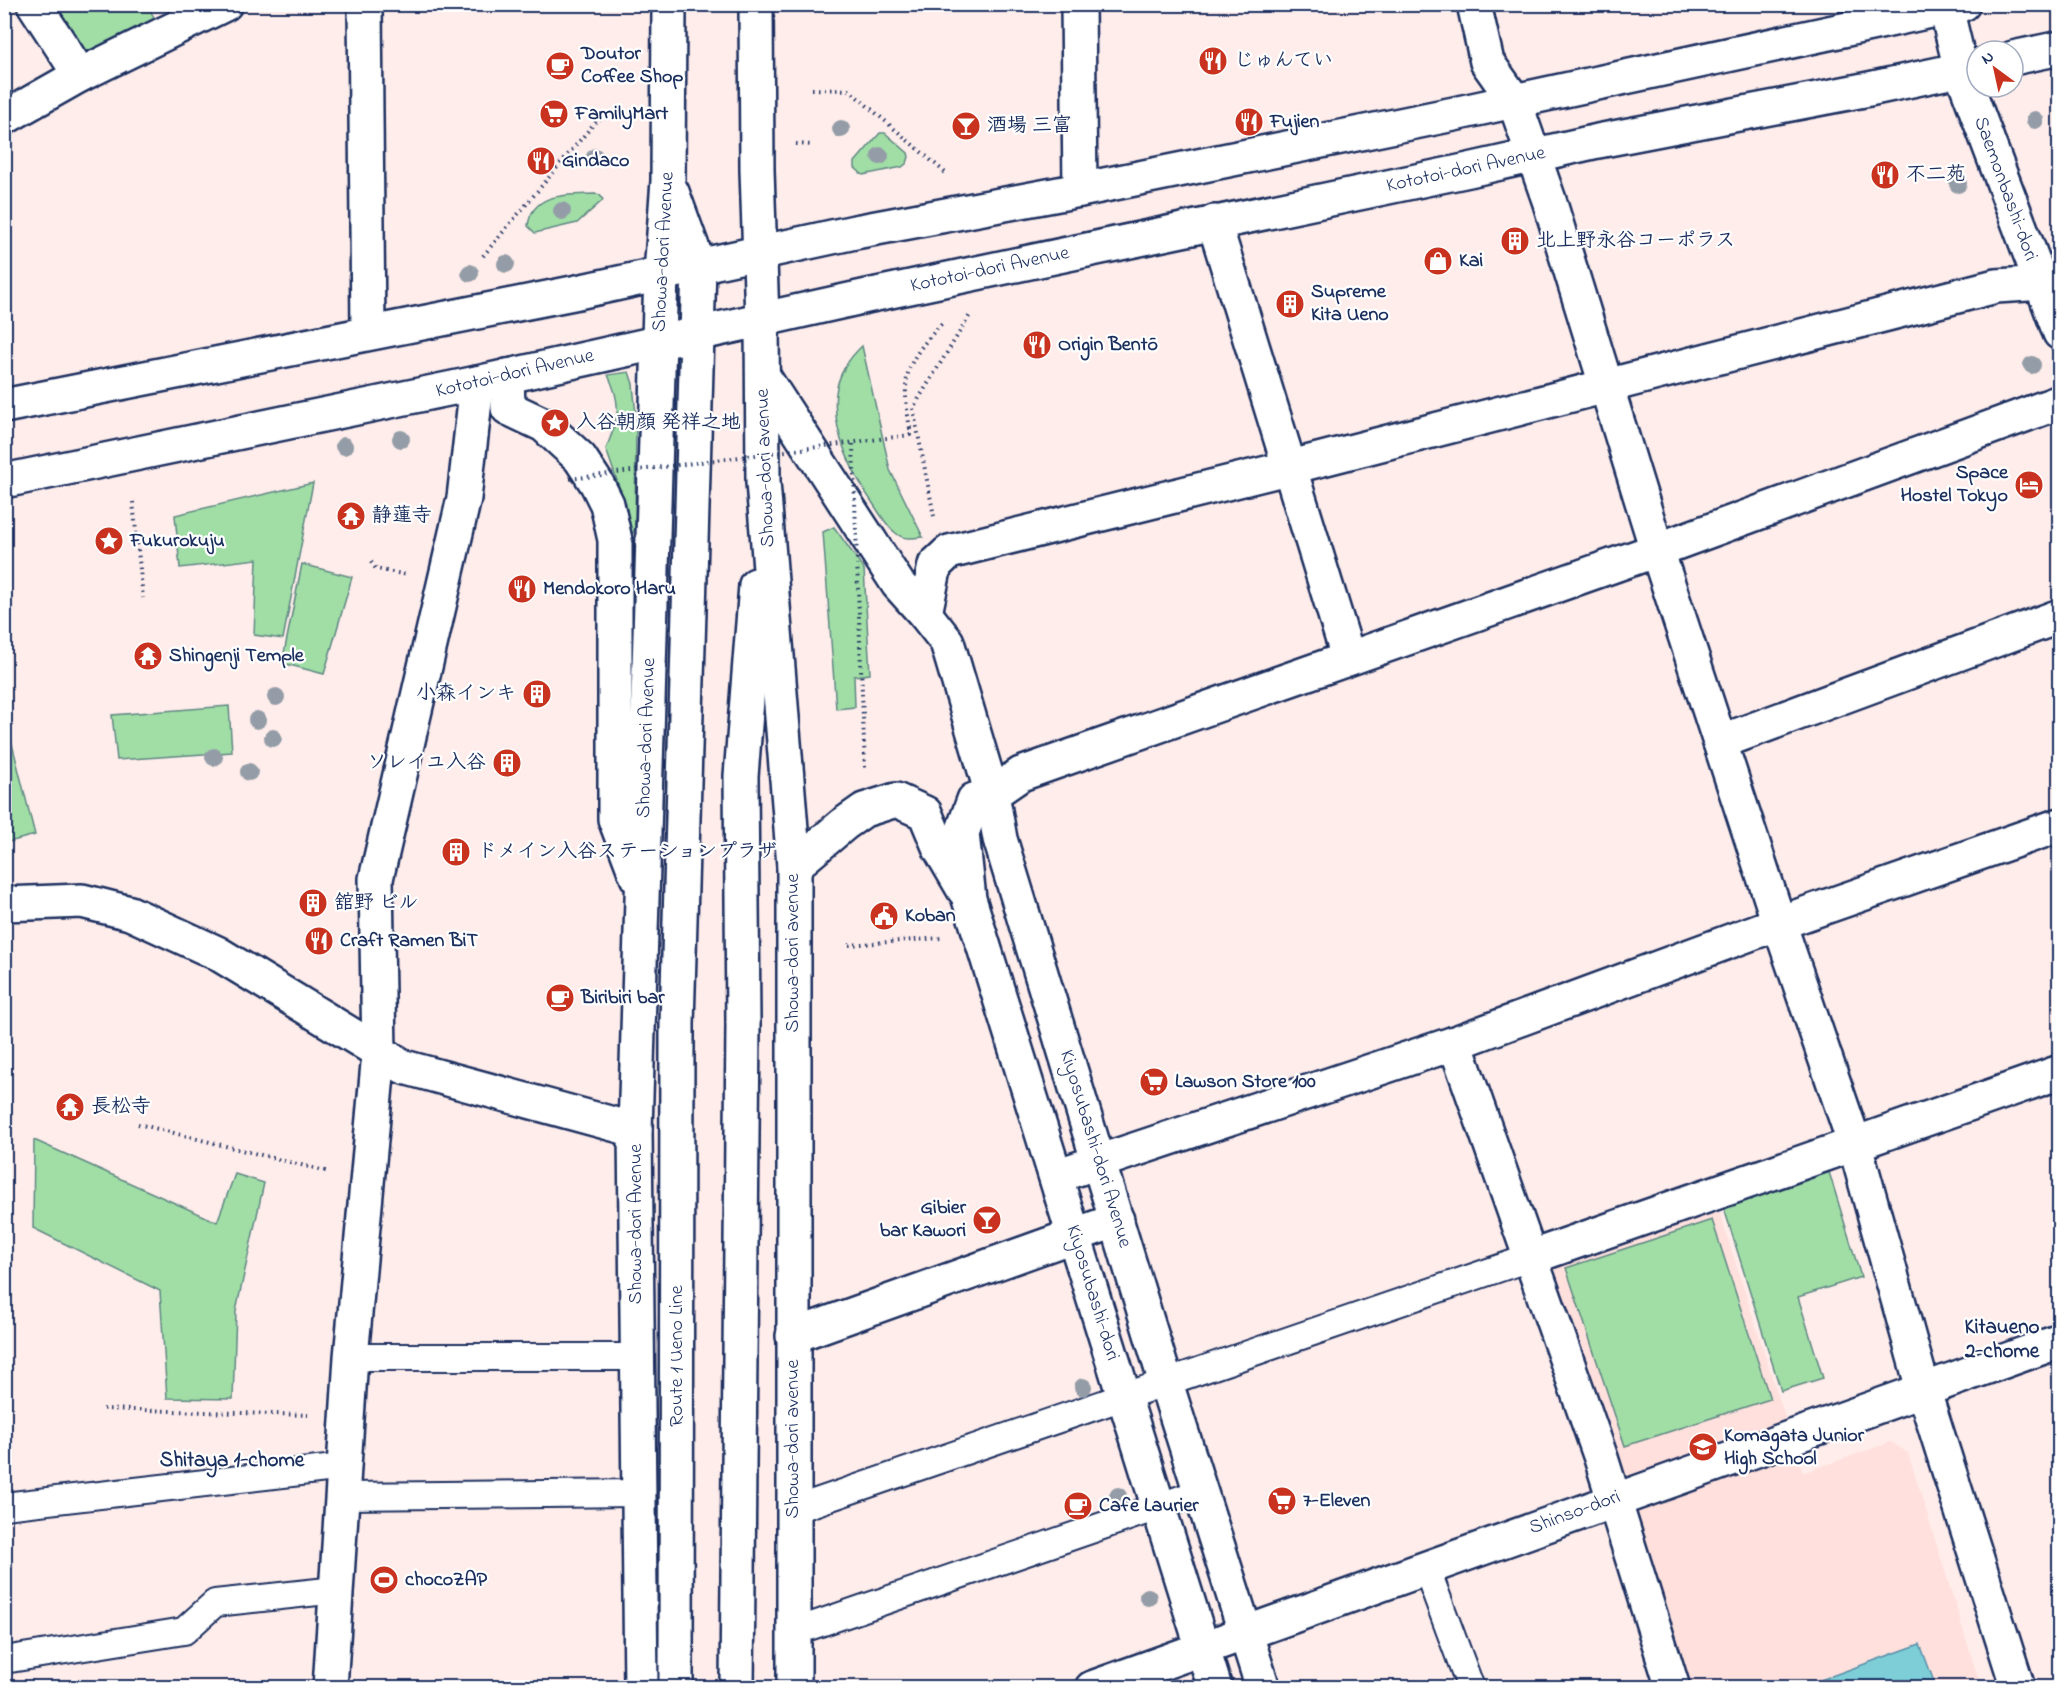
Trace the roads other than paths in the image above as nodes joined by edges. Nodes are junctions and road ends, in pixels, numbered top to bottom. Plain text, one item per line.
1 (34, 4) edge
2 (225, 4) edge
3 (365, 4) edge
4 (669, 4) edge
5 (756, 4) edge
6 (1078, 4) edge
7 (1474, 4) edge
8 (1951, 6) edge
9 (2060, 48) edge
10 (1965, 54) edge
11 (2025, 55) edge
12 (1965, 69) edge
13 (80, 75) junction
14 (1981, 99) edge
15 (1514, 100) junction
16 (4, 118) edge
17 (1534, 155) junction
18 (668, 181) junction
19 (1080, 190) junction
20 (1214, 222) junction
21 (759, 254) junction
22 (699, 266) junction
23 (661, 273) junction
24 (2049, 282) edge
25 (762, 320) junction
26 (368, 332) junction
27 (2060, 333) edge
28 (697, 334) junction
29 (660, 342) junction
30 (763, 376) junction
31 (492, 380) junction
32 (1607, 384) junction
33 (2060, 402) edge
34 (4, 405) edge
35 (1291, 466) junction
36 (4, 481) edge
37 (764, 482) junction
38 (1657, 550) junction
39 (925, 614) junction
40 (2060, 616) edge
41 (1348, 657) junction
42 (1720, 742) junction
43 (992, 794) junction
44 (2060, 825) edge
45 (794, 866) junction
46 (642, 890) junction
47 (969, 899) junction
48 (4, 904) edge
49 (1779, 923) junction
50 (1455, 1043) junction
51 (380, 1053) junction
52 (2060, 1072) edge
53 (635, 1130) junction
54 (1855, 1145) junction
55 (1099, 1161) junction
56 (1056, 1176) junction
57 (1117, 1220) junction
58 (1074, 1235) junction
59 (1532, 1257) junction
60 (793, 1336) junction
61 (2060, 1341) edge
62 (351, 1357) junction
63 (637, 1357) junction
64 (1166, 1383) junction
65 (1923, 1389) junction
66 (1125, 1397) junction
67 (344, 1481) junction
68 (638, 1492) junction
69 (1201, 1492) junction
70 (1615, 1499) junction
71 (4, 1506) edge
72 (1159, 1507) junction
73 (793, 1510) junction
74 (1426, 1567) junction
75 (336, 1590) junction
76 (794, 1632) junction
77 (1246, 1633) junction
78 (1204, 1648) junction
79 (4, 1660) edge
80 (1667, 1686) edge
81 (330, 1688) edge
82 (641, 1688) edge
83 (676, 1688) edge
84 (737, 1688) edge
85 (794, 1688) edge
86 (1092, 1688) edge
87 (1215, 1688) edge
88 (1263, 1688) edge
89 (1471, 1688) edge
90 (2018, 1688) edge

1 - 13 main road
2 - 13 main road
3 - 26 main road
4 - 18 main road, Showa-dori Avenue
5 - 21 main road, Showa-dori avenue
6 - 19 main road
7 - 15 main road
8 - 10 main road, Saemonbashi-dori
8 - 15 main road
9 - 11 main road
12 - 17 main road, Kototoi-dori Avenue
13 - 16 main road
14 - 24 main road, Saemonbashi-dori
15 - 17 main road
15 - 19 main road
17 - 20 main road, Kototoi-dori Avenue
17 - 32 main road
18 - 22 main road
18 - 23 main road, Showa-dori Avenue
19 - 21 main road
20 - 25 main road, Kototoi-dori Avenue
20 - 35 main road
21 - 22 main road
21 - 25 main road, Showa-dori avenue
22 - 23 main road
22 - 28 main road, Route 1 Ueno Line
23 - 26 main road
23 - 29 main road, Showa-dori Avenue
24 - 27 main road, Saemonbashi-dori
24 - 32 main road
25 - 28 main road, Kototoi-dori Avenue
25 - 30 main road, Showa-dori avenue
26 - 34 main road
28 - 29 main road, Kototoi-dori Avenue
28 - 83 main road, Route 1 Ueno Line
29 - 31 main road, Kototoi-dori Avenue
29 - 46 main road, Showa-dori Avenue
30 - 37 main road, Showa-dori avenue
30 - 39 main road, Kiyosubashi-dori Avenue
31 - 36 main road, Kototoi-dori Avenue
31 - 46 main road
31 - 51 main road
32 - 35 main road
32 - 38 main road
33 - 38 main road
35 - 39 main road
35 - 41 main road
37 - 45 main road, Showa-dori avenue
37 - 84 main road, bridge
38 - 41 main road
38 - 42 main road
39 - 43 main road, Kiyosubashi-dori Avenue
40 - 42 main road
41 - 43 main road
42 - 49 main road
43 - 47 main road
43 - 55 main road, Kiyosubashi-dori Avenue
44 - 49 main road
45 - 47 main road
45 - 60 main road, Showa-dori avenue
46 - 53 main road, Showa-dori Avenue
47 - 56 main road, Kiyosubashi-dori
48 - 51 main road
49 - 50 main road
49 - 54 main road
50 - 55 main road
50 - 59 main road
51 - 53 main road
51 - 62 main road
52 - 54 main road
53 - 63 main road, Showa-dori Avenue
54 - 59 main road
54 - 65 main road
55 - 56 main road
55 - 57 main road, Kiyosubashi-dori Avenue
56 - 58 main road, Kiyosubashi-dori
57 - 58 main road
57 - 64 main road, Kiyosubashi-dori Avenue
58 - 60 main road
58 - 66 main road, Kiyosubashi-dori
59 - 64 lane
59 - 70 main road
60 - 73 main road, Showa-dori avenue
61 - 65 main road, Shinso-dori
62 - 63 lane
62 - 67 main road
63 - 68 main road, Showa-dori Avenue
64 - 66 lane
64 - 69 main road, Kiyosubashi-dori Avenue
65 - 70 main road, Shinso-dori
65 - 90 main road
66 - 72 main road, Kiyosubashi-dori
66 - 73 lane
67 - 68 lane
67 - 71 lane
67 - 75 main road
68 - 82 main road, Showa-dori Avenue
69 - 72 lane
69 - 77 main road, Kiyosubashi-dori Avenue
70 - 74 main road, Shinso-dori
70 - 80 main road
72 - 76 lane
72 - 78 main road, Kiyosubashi-dori
73 - 76 main road, Showa-dori avenue
74 - 77 main road, Shinso-dori
74 - 89 lane
75 - 79 lane
75 - 81 main road
76 - 85 main road, Showa-dori avenue
77 - 78 main road, Shinso-dori
77 - 88 main road, Kiyosubashi-dori Avenue
78 - 86 main road, Shinso-dori
78 - 87 main road, Kiyosubashi-dori

